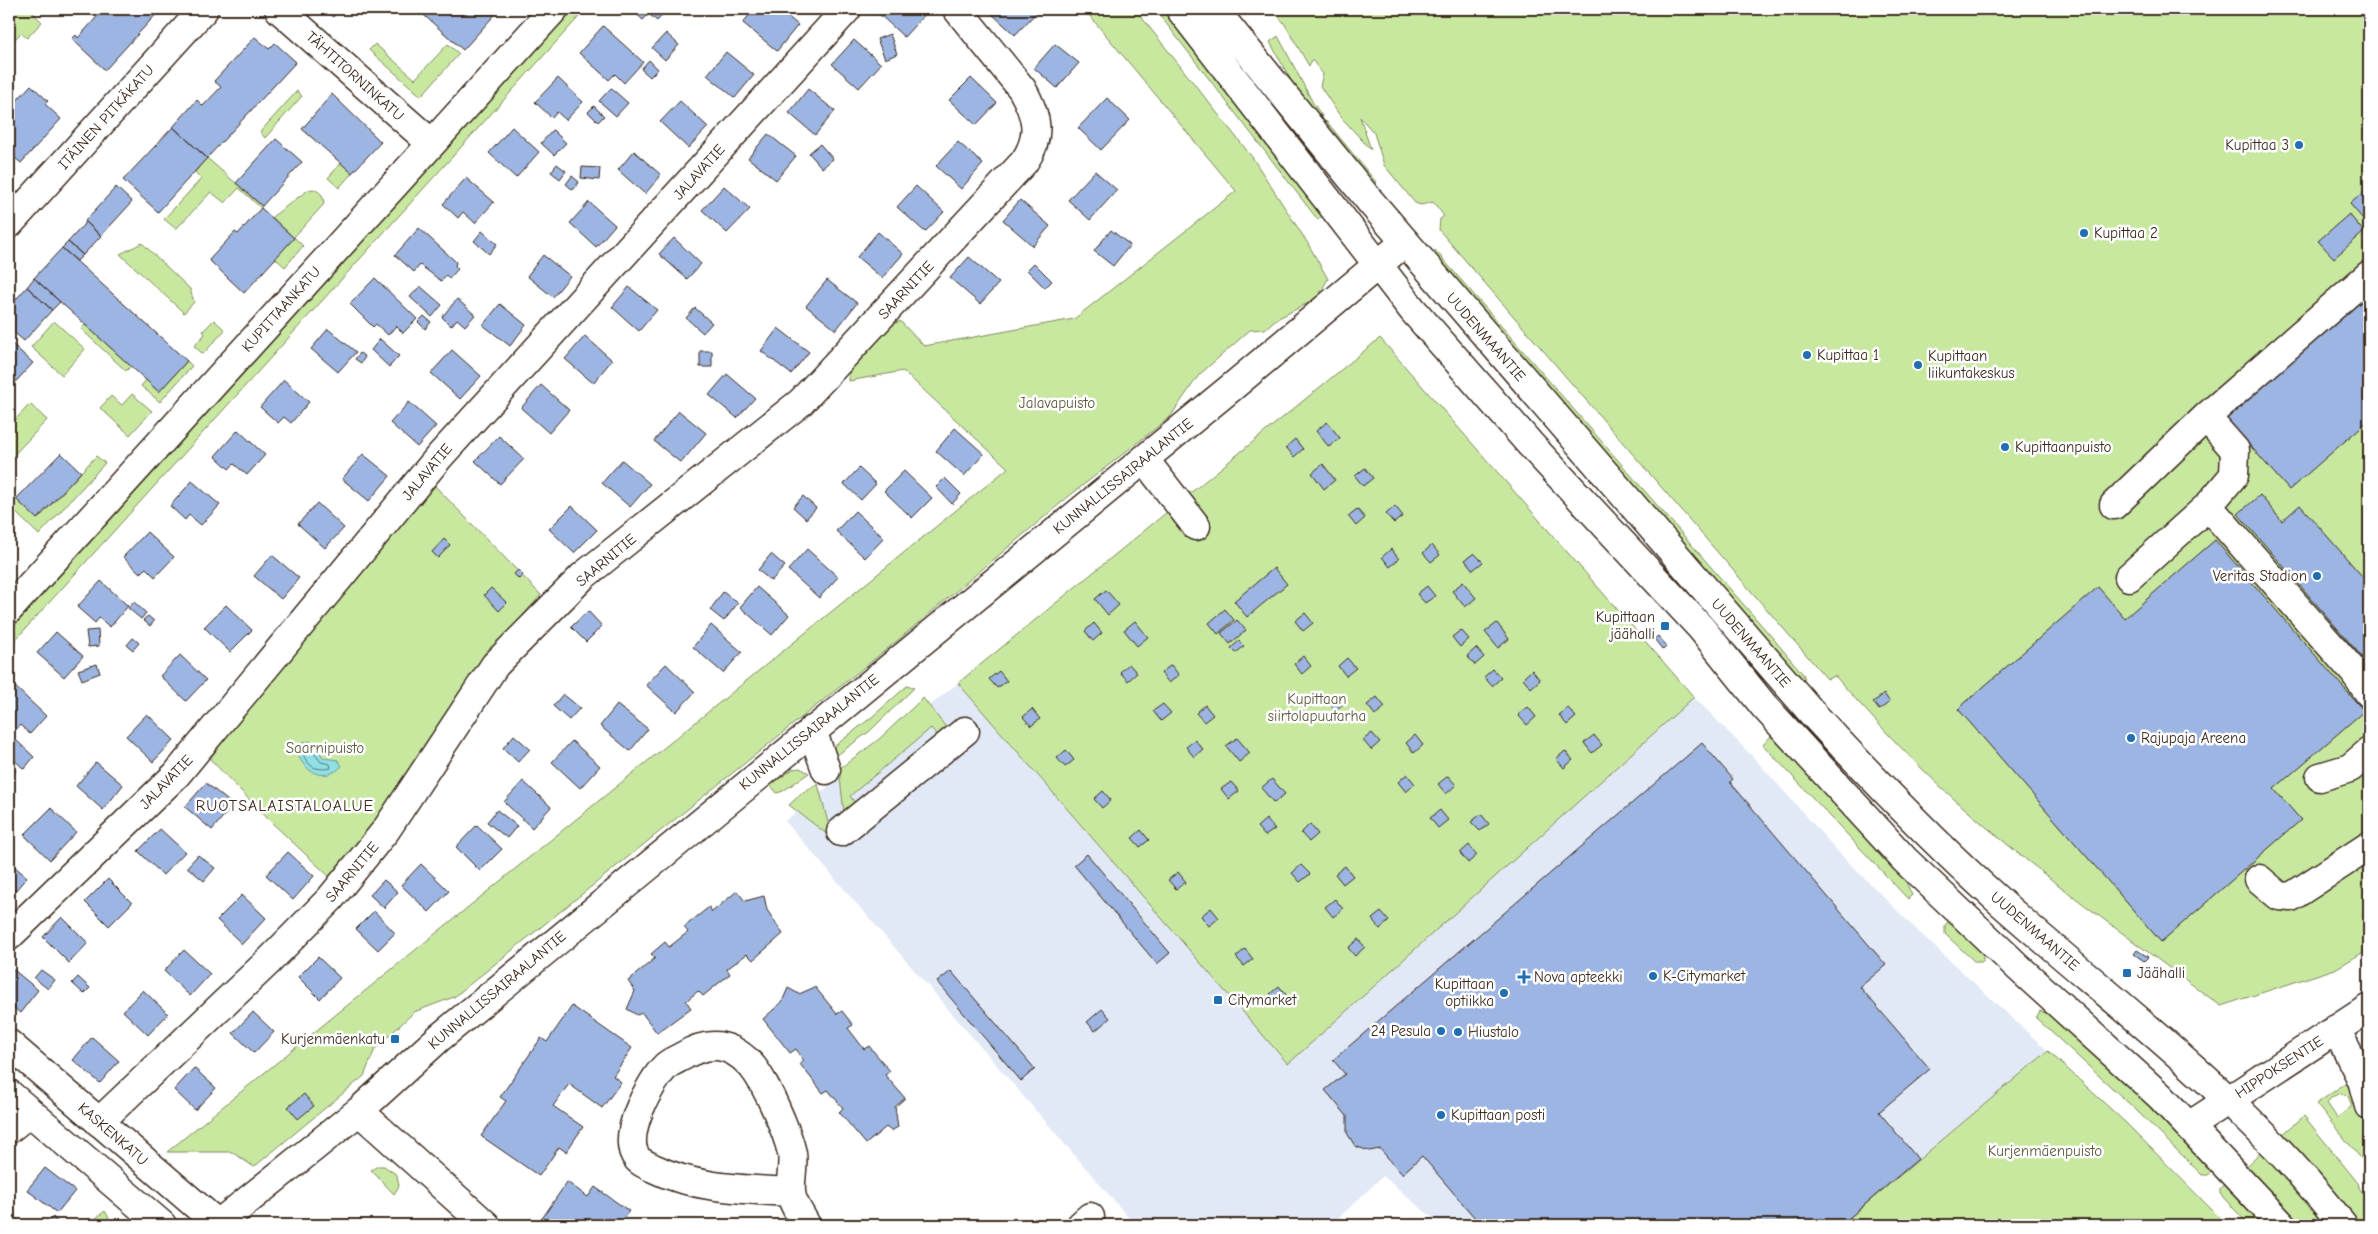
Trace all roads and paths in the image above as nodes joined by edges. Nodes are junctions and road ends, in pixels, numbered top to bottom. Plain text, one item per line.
1 (204, 9) edge
2 (279, 9) edge
3 (554, 9) edge
4 (847, 9) edge
5 (957, 9) edge
6 (1180, 9) edge
7 (1214, 9) edge
8 (431, 143) junction
9 (9, 224) edge
10 (1405, 242) junction
11 (1377, 266) junction
12 (2369, 274) edge
13 (2206, 417) junction
14 (1144, 459) junction
15 (2114, 505) dead end
16 (2208, 506) junction
17 (1196, 526) dead end
18 (2129, 577) dead end
19 (9, 609) edge
20 (2369, 693) edge
21 (812, 730) junction
22 (965, 731) dead end
23 (2369, 752) edge
24 (826, 770) dead end
25 (2320, 777) dead end
26 (841, 832) dead end
27 (2369, 846) edge
28 (2258, 879) dead end
29 (9, 936) edge
30 (2369, 1008) edge
31 (2336, 1029) junction
32 (9, 1044) edge
33 (9, 1094) edge
34 (2230, 1100) junction
35 (2369, 1106) edge
36 (359, 1111) junction
37 (30, 1112) junction
38 (99, 1122) junction
39 (2189, 1126) junction
40 (9, 1129) edge
41 (790, 1192) junction
42 (162, 1225) edge
43 (218, 1225) edge
44 (486, 1225) edge
45 (806, 1225) edge
46 (2282, 1225) edge
47 (2342, 1225) edge

1 - 9 street, ITÄINEN PITKÄKATU
2 - 8 street, TÄHTITORNINKATU
3 - 8 street, KUPITTAANKATU
4 - 29 street, JALAVATIE
5 - 38 street, SAARNITIE
6 - 11 street, UUDENMAANTIE
7 - 10 street, UUDENMAANTIE
8 - 19 street, KUPITTAANKATU
10 - 11 street, KUNNALLISSAIRAALANTIE
10 - 34 street, UUDENMAANTIE
11 - 14 street, KUNNALLISSAIRAALANTIE
11 - 39 street, UUDENMAANTIE
12 - 13 street
13 - 15 street
13 - 16 street
14 - 17 street
14 - 21 street, KUNNALLISSAIRAALANTIE
16 - 18 street
16 - 20 street
21 - 24 street
21 - 36 street, KUNNALLISSAIRAALANTIE
22 - 26 street
23 - 25 street
27 - 28 street
30 - 31 street, HIPPOKSENTIE
31 - 34 street, HIPPOKSENTIE
31 - 35 street
32 - 38 street, KASKENKATU
33 - 37 street
34 - 39 street, HIPPOKSENTIE
34 - 47 street, UUDENMAANTIE
36 - 43 street, KUNNALLISSAIRAALANTIE
36 - 44 street
37 - 40 street
37 - 42 street
38 - 43 street, KASKENKATU
39 - 46 street, UUDENMAANTIE
41 - 41 street
41 - 45 street

